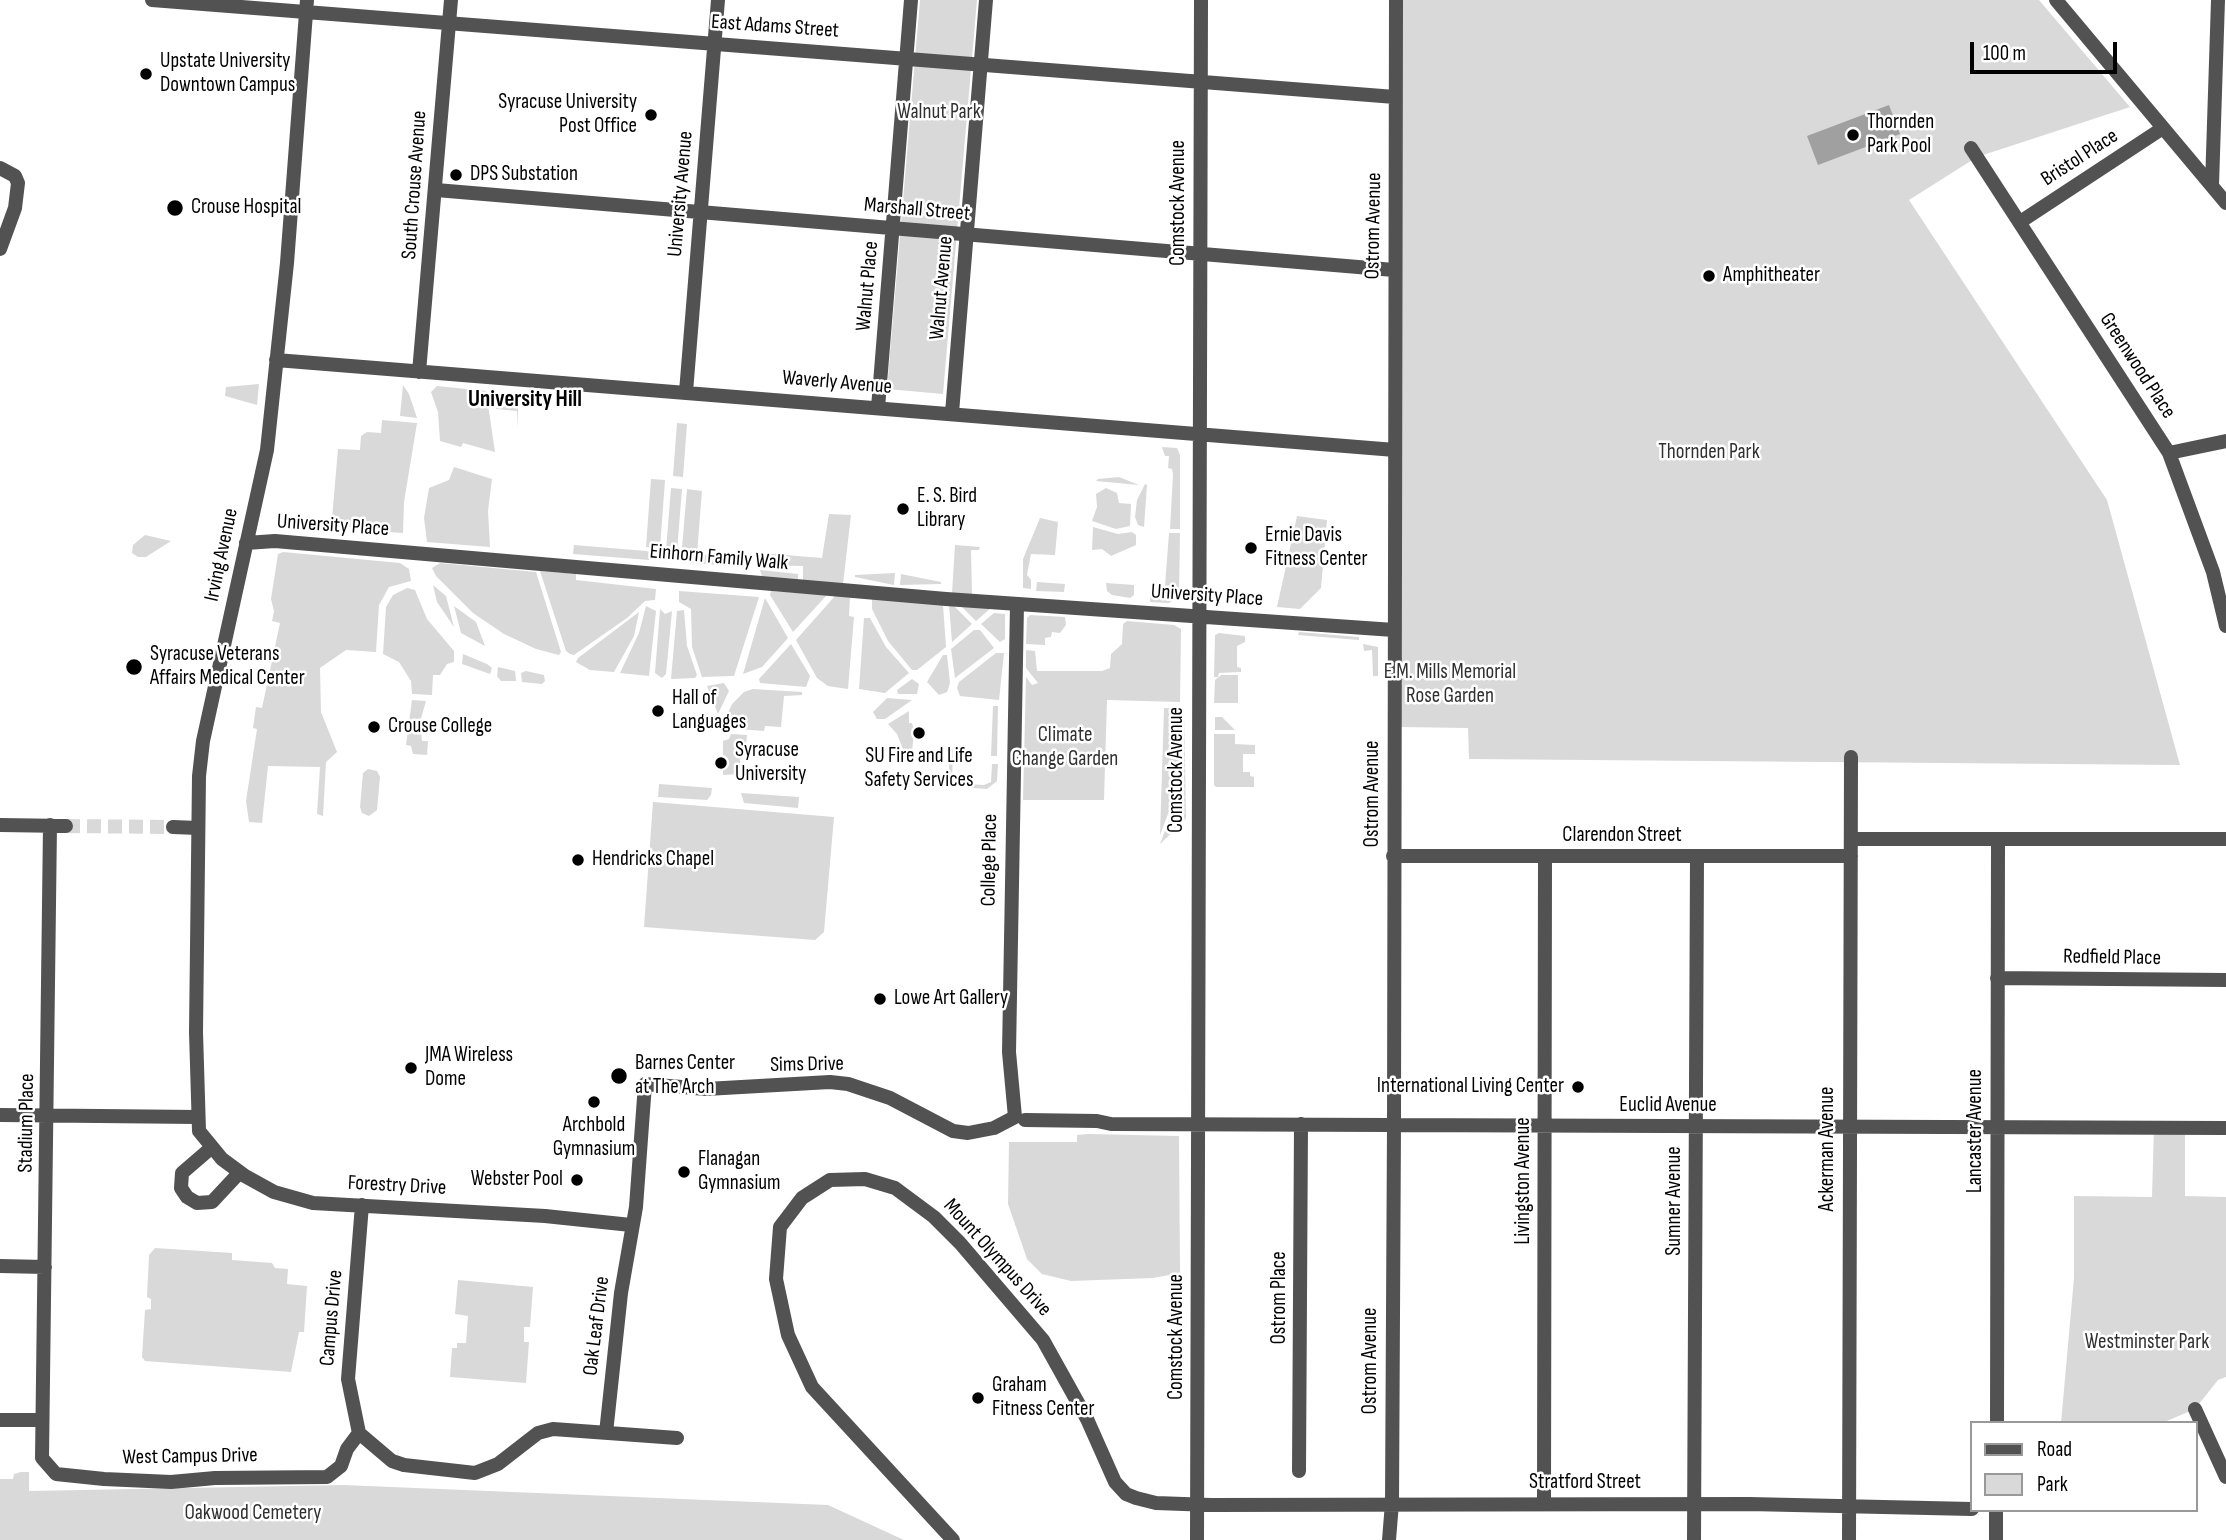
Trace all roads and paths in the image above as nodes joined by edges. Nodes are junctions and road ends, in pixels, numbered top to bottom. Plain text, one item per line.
1 (152, 0) edge
2 (451, 0) edge
3 (718, 0) edge
4 (911, 0) edge
5 (986, 0) edge
6 (1200, 0) edge
7 (1396, 0) edge
8 (2056, 0) edge
9 (2218, 0) edge
10 (307, 5) edge
11 (449, 22) junction
12 (715, 43) junction
13 (908, 58) junction
14 (981, 63) junction
15 (1200, 81) junction
16 (1395, 97) junction
17 (2163, 128) junction
18 (1971, 148) dead end
19 (0, 168) edge
20 (2212, 185) junction
21 (436, 190) junction
22 (2226, 203) edge
23 (701, 214) junction
24 (2020, 222) junction
25 (894, 229) junction
26 (968, 235) junction
27 (0, 249) edge
28 (1200, 254) junction
29 (1394, 270) junction
30 (276, 360) junction
31 (419, 372) junction
32 (686, 391) junction
33 (877, 408) junction
34 (952, 413) junction
35 (1201, 435) junction
36 (2226, 441) edge
37 (1395, 450) junction
38 (2169, 453) junction
39 (246, 543) junction
40 (417, 554) joint
41 (2222, 587) edge
42 (1017, 604) junction
43 (1199, 617) junction
44 (2226, 626) edge
45 (1394, 631) junction
46 (1851, 757) dead end
47 (0, 825) edge
48 (50, 825) junction
49 (66, 826) tunnel mouth
50 (173, 827) tunnel mouth
51 (198, 828) junction
52 (1852, 839) junction
53 (2226, 839) edge
54 (1998, 840) junction
55 (1393, 856) junction
56 (1851, 856) junction
57 (1697, 857) junction
58 (1545, 858) junction
59 (1997, 978) junction
60 (2226, 980) edge
61 (0, 1115) edge
62 (49, 1116) junction
63 (197, 1117) junction
64 (1020, 1118) junction
65 (1198, 1123) junction
66 (1301, 1124) junction
67 (1394, 1125) junction
68 (1545, 1125) junction
69 (1849, 1126) junction
70 (1997, 1126) junction
71 (1697, 1127) junction
72 (2226, 1128) edge
73 (211, 1147) junction
74 (240, 1172) junction
75 (362, 1205) junction
76 (631, 1225) junction
77 (0, 1266) edge
78 (45, 1267) junction
79 (2195, 1409) dead end
80 (0, 1420) edge
81 (40, 1420) junction
82 (1997, 1421) edge
83 (359, 1433) junction
84 (606, 1433) junction
85 (677, 1438) dead end
86 (1299, 1471) dead end
87 (2226, 1477) edge
88 (1392, 1503) junction
89 (1197, 1504) junction
90 (1544, 1504) junction
91 (1695, 1504) junction
92 (1849, 1506) junction
93 (1970, 1508) edge
94 (1996, 1512) edge
95 (1390, 1539) edge
96 (953, 1540) edge
97 (1197, 1540) edge
98 (1695, 1540) edge
99 (1849, 1540) edge
100 (1996, 1540) edge

1 - 10 street, East Adams Street
2 - 11 street, South Crouse Avenue
3 - 12 street, University Avenue
4 - 13 street, Walnut Place
5 - 14 street, Walnut Avenue
6 - 15 street, Comstock Avenue
7 - 16 street, Ostrom Avenue
8 - 17 street
9 - 20 street
10 - 11 street, East Adams Street
10 - 30 street, Irving Avenue
11 - 12 street, East Adams Street
11 - 21 street, South Crouse Avenue
12 - 13 street, East Adams Street
12 - 23 street, University Avenue
13 - 14 street, East Adams Street
13 - 25 street, Walnut Place
14 - 15 street, East Adams Street
14 - 26 street, Walnut Avenue
15 - 16 street, East Adams Street
15 - 28 street, Comstock Avenue
16 - 29 street, Ostrom Avenue
17 - 20 street
17 - 24 street, Bristol Place
18 - 24 street, Greenwood Place
19 - 27 street
20 - 22 street
21 - 23 street, Marshall Street
21 - 31 street, South Crouse Avenue
23 - 25 street, Marshall Street
23 - 32 street, University Avenue
24 - 38 street, Greenwood Place
25 - 26 street, Marshall Street
25 - 33 street, Walnut Place
26 - 28 street, Marshall Street
26 - 34 street, Walnut Avenue
28 - 29 street, Marshall Street
28 - 35 street, Comstock Avenue
29 - 37 street, Ostrom Avenue
30 - 31 street, Waverly Avenue
30 - 39 street, Irving Avenue
31 - 32 street, Waverly Avenue
32 - 33 street, Waverly Avenue
33 - 34 street, Waverly Avenue
34 - 35 street, Waverly Avenue
35 - 37 street, Waverly Avenue
35 - 43 street, Comstock Avenue
36 - 38 street
37 - 45 street, Ostrom Avenue
38 - 41 street, Greenwood Place
39 - 40 street, University Place
39 - 51 street, Irving Avenue
40 - 42 street, Einhorn Family Walk
41 - 44 street, Greenwood Place
42 - 43 street, University Place
42 - 64 street, College Place
43 - 45 street, University Place
43 - 65 street, Comstock Avenue
45 - 55 street, Ostrom Avenue
46 - 52 street, Ackerman Avenue
47 - 48 street
48 - 49 street
48 - 62 street, Stadium Place
50 - 51 street
51 - 63 street, Irving Avenue
52 - 54 street
52 - 56 street, Ackerman Avenue
53 - 54 street
54 - 59 street, Lancaster Avenue
55 - 58 street, Clarendon Street
55 - 67 street, Ostrom Avenue
56 - 57 street, Clarendon Street
56 - 69 street, Ackerman Avenue
57 - 58 street, Clarendon Street
57 - 71 street, Sumner Avenue
58 - 68 street, Livingston Avenue
59 - 60 street, Redfield Place
59 - 70 street, Lancaster Avenue
61 - 62 street
62 - 63 street
62 - 78 street, Stadium Place
63 - 73 street, Forestry Drive
64 - 65 street, Euclid Avenue
64 - 76 street, Sims Drive
65 - 66 street, Euclid Avenue
65 - 89 street, Comstock Avenue
66 - 67 street, Euclid Avenue
66 - 86 street, Ostrom Place
67 - 68 street, Euclid Avenue
67 - 88 street, Ostrom Avenue
68 - 71 street, Euclid Avenue
68 - 90 street, Livingston Avenue
69 - 70 street, Euclid Avenue
69 - 71 street, Euclid Avenue
69 - 92 street, Ackerman Avenue
70 - 72 street, Euclid Avenue
70 - 82 street, Lancaster Avenue
71 - 91 street, Sumner Avenue
73 - 74 street, Forestry Drive
73 - 74 street
74 - 75 street, Forestry Drive
75 - 76 street, Forestry Drive
75 - 83 street, Campus Drive
76 - 84 street, Oak Leaf Drive
77 - 78 street
78 - 81 street, Stadium Place
79 - 87 street
80 - 81 street
81 - 83 street, West Campus Drive
83 - 84 street
84 - 85 street
88 - 89 street, Stratford Street
88 - 90 street, Stratford Street
88 - 95 street, Ostrom Avenue
89 - 96 street, Mount Olympus Drive
89 - 97 street, Comstock Avenue
90 - 91 street, Stratford Street
91 - 92 street, Stratford Street
91 - 98 street, Sumner Avenue
92 - 93 street, Stratford Street
92 - 99 street, Ackerman Avenue
94 - 100 street

